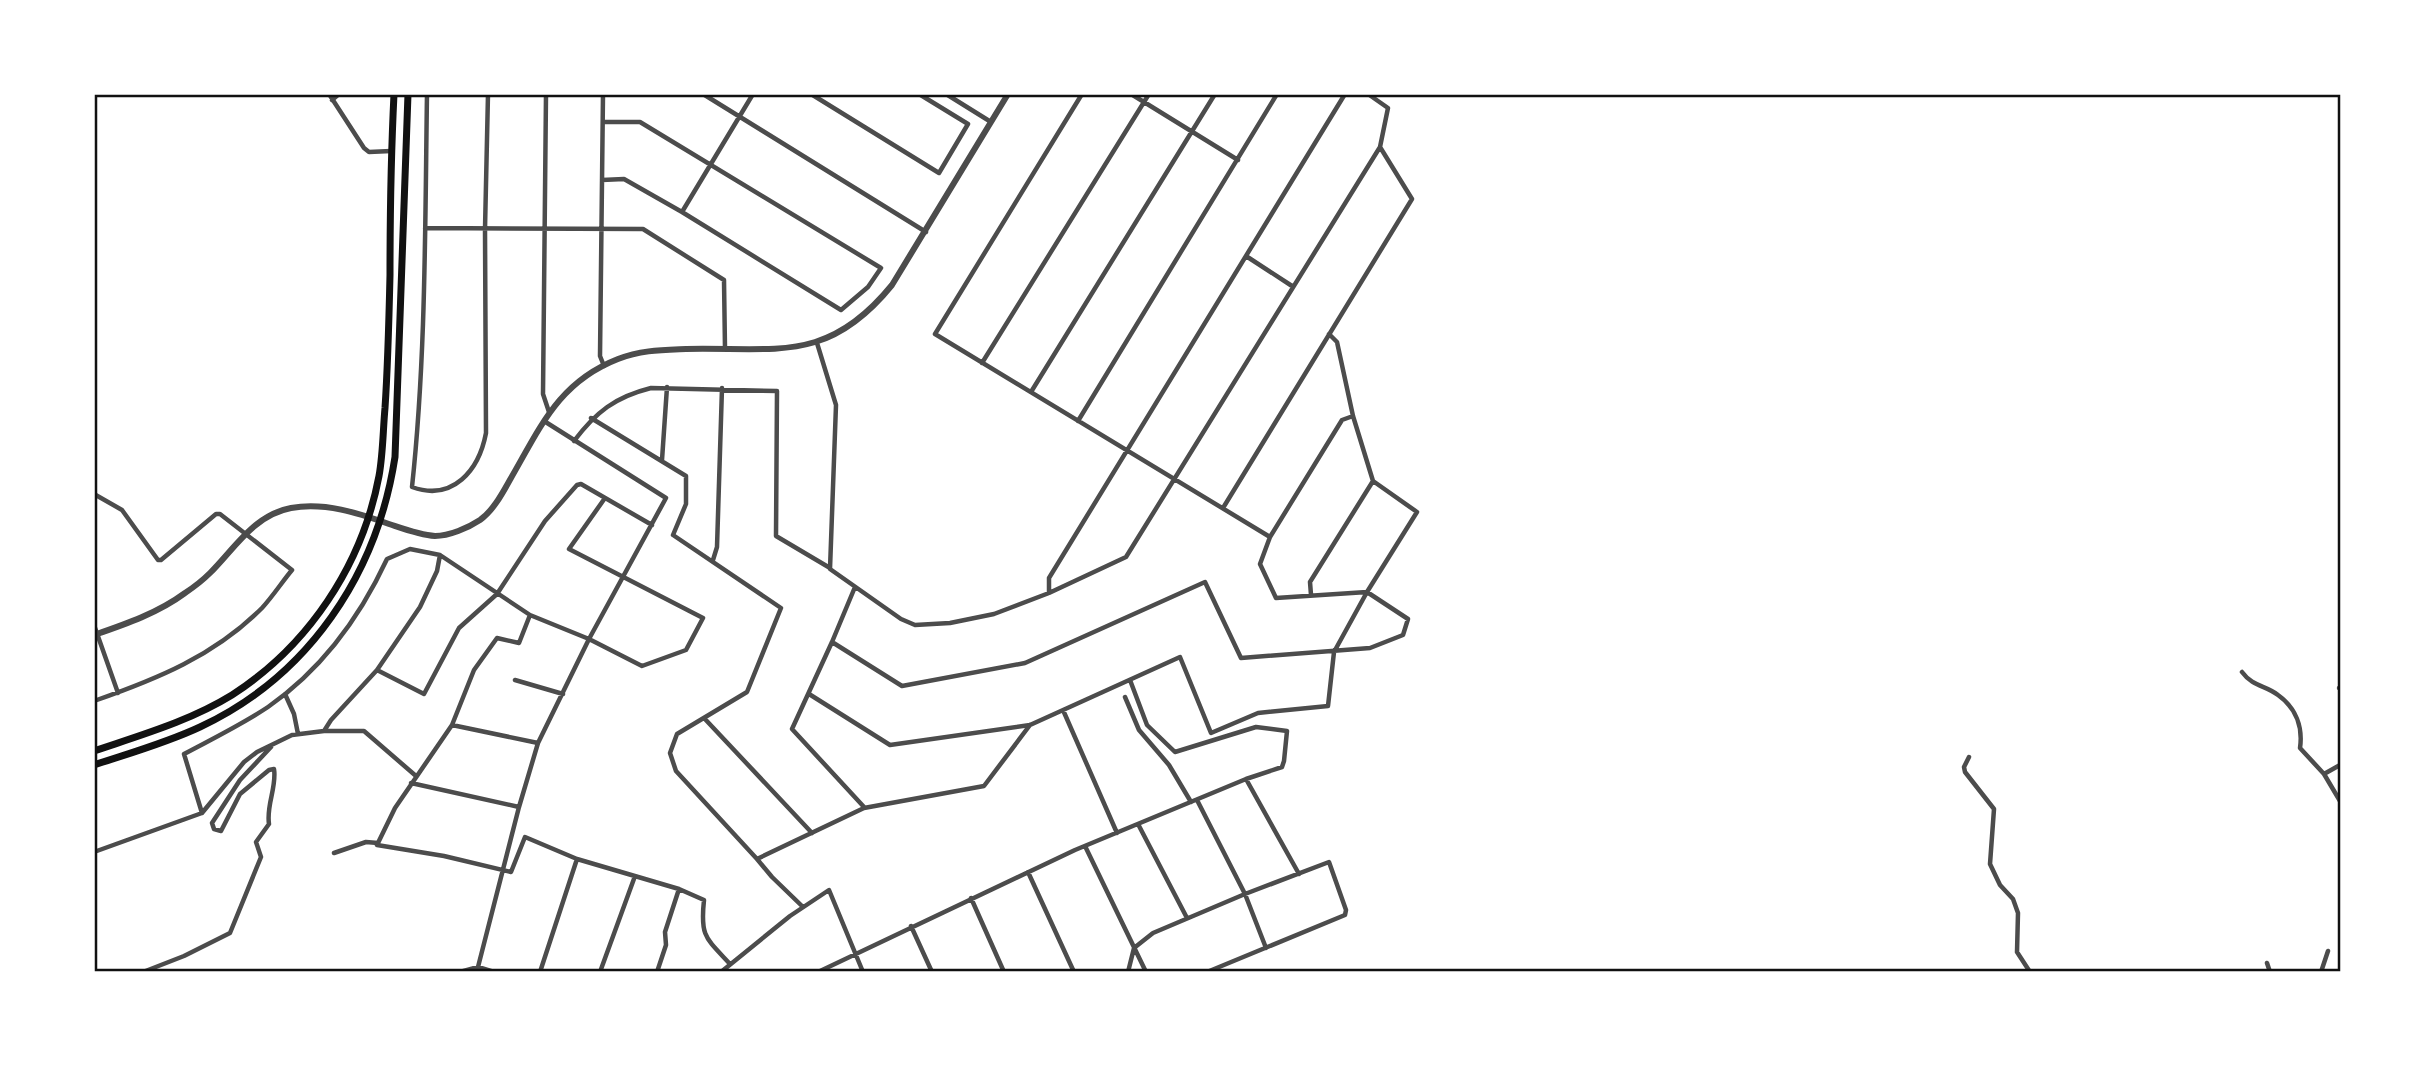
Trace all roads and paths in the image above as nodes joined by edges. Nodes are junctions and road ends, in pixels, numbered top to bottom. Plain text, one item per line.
1 (339, 94) edge
2 (394, 94) edge
3 (408, 94) edge
4 (427, 94) edge
5 (488, 94) edge
6 (546, 94) edge
7 (603, 94) edge
8 (703, 94) edge
9 (753, 94) edge
10 (811, 94) edge
11 (919, 94) edge
12 (946, 94) edge
13 (1008, 94) edge
14 (1082, 94) edge
15 (1131, 94) edge
16 (1149, 94) edge
17 (1215, 94) edge
18 (1277, 94) edge
19 (1345, 94) edge
20 (1368, 94) edge
21 (330, 97) edge
22 (1144, 103) junction
23 (739, 117) junction
24 (603, 122) junction
25 (991, 122) junction
26 (1192, 132) junction
27 (1380, 147) junction
28 (391, 150) junction
29 (1238, 160) junction
30 (710, 165) junction
31 (602, 180) junction
32 (682, 212) junction
33 (425, 228) junction
34 (485, 229) junction
35 (545, 229) junction
36 (601, 229) junction
37 (926, 232) junction
38 (1246, 256) junction
39 (1292, 286) junction
40 (1329, 334) junction
41 (817, 343) junction
42 (725, 349) junction
43 (982, 363) junction
44 (604, 366) junction
45 (667, 387) junction
46 (722, 388) junction
47 (1031, 393) junction
48 (549, 412) junction
49 (1353, 416) junction
50 (591, 418) junction
51 (544, 421) junction
52 (1079, 421) junction
53 (574, 441) junction
54 (1126, 450) junction
55 (662, 460) junction
56 (1175, 480) junction
57 (1373, 481) junction
58 (94, 494) edge
59 (605, 498) junction
60 (1223, 508) junction
61 (369, 517) junction
62 (381, 521) junction
63 (652, 525) junction
64 (245, 534) junction
65 (1270, 537) junction
66 (440, 555) junction
67 (713, 560) junction
68 (830, 569) junction
69 (624, 579) junction
70 (855, 587) junction
71 (1367, 592) junction
72 (1049, 593) junction
73 (497, 594) junction
74 (1311, 595) junction
75 (530, 615) junction
76 (94, 625) edge
77 (96, 635) edge
78 (589, 639) junction
79 (832, 642) junction
80 (1334, 652) junction
81 (377, 670) junction
82 (2242, 672) dead end
83 (516, 680) dead end
84 (1130, 680) junction
85 (118, 692) junction
86 (285, 694) junction
87 (563, 694) junction
88 (809, 694) junction
89 (1125, 697) dead end
90 (94, 701) edge
91 (1063, 710) junction
92 (704, 718) junction
93 (452, 724) junction
94 (1030, 725) junction
95 (324, 731) junction
96 (298, 734) junction
97 (538, 743) junction
98 (271, 747) junction
99 (94, 751) edge
100 (1969, 757) dead end
101 (94, 765) edge
102 (2340, 765) edge
103 (2324, 774) junction
104 (416, 776) junction
105 (1246, 779) junction
106 (411, 783) junction
107 (1197, 799) junction
108 (2340, 801) edge
109 (1191, 802) junction
110 (519, 807) junction
111 (864, 807) junction
112 (202, 813) junction
113 (1139, 824) junction
114 (812, 833) junction
115 (1117, 833) junction
116 (378, 843) junction
117 (1085, 846) junction
118 (94, 852) edge
119 (334, 853) dead end
120 (577, 859) junction
121 (757, 859) junction
122 (503, 871) junction
123 (1028, 872) junction
124 (1299, 874) junction
125 (635, 876) junction
126 (679, 890) junction
127 (1245, 894) junction
128 (971, 898) junction
129 (803, 907) junction
130 (1188, 918) junction
131 (911, 926) junction
132 (1134, 948) junction
133 (1266, 948) junction
134 (2328, 951) dead end
135 (854, 953) junction
136 (2267, 963) dead end
137 (730, 964) junction
138 (478, 967) junction
139 (143, 971) edge
140 (460, 971) edge
141 (494, 971) edge
142 (540, 971) edge
143 (600, 971) edge
144 (657, 971) edge
145 (721, 971) edge
146 (818, 971) edge
147 (863, 971) edge
148 (932, 971) edge
149 (1004, 971) edge
150 (1074, 971) edge
151 (1128, 971) edge
152 (1146, 971) edge
153 (1207, 971) edge
154 (2030, 971) edge
155 (2270, 971) edge
156 (2321, 971) edge

1 - 21 street
2 - 28 main road
3 - 62 main road
4 - 33 street
5 - 34 street
6 - 35 street
7 - 24 street
8 - 23 street
9 - 23 street
10 - 11 street
12 - 25 street
13 - 25 street
14 - 43 street
15 - 22 street
16 - 22 street
17 - 26 street
18 - 29 street
19 - 38 street
20 - 27 street
21 - 28 street
22 - 26 street
22 - 43 street
23 - 30 street
23 - 37 street
24 - 30 street
24 - 31 street
25 - 37 street
26 - 29 street
26 - 47 street
27 - 39 street
27 - 40 street
28 - 61 main road
29 - 52 street
30 - 32 street
30 - 32 street
31 - 32 street
31 - 36 street
33 - 34 street
33 - 34 street
34 - 35 street
35 - 36 street
35 - 48 street
36 - 42 street
36 - 44 street
37 - 41 street
38 - 39 street
38 - 54 street
39 - 56 street
40 - 49 street
40 - 60 street
41 - 42 street
41 - 68 street
42 - 44 street
43 - 47 street
44 - 48 street
45 - 46 street
45 - 50 street
45 - 55 street
46 - 67 street
46 - 68 street
47 - 52 street
48 - 51 street
49 - 57 street
49 - 65 street
50 - 53 street
50 - 55 street
51 - 53 street
51 - 62 street
52 - 54 street
53 - 63 street
54 - 56 street
54 - 72 street
55 - 67 street
56 - 60 street
56 - 72 street
57 - 71 street
57 - 74 street
58 - 64 street
59 - 63 street
59 - 69 street
59 - 73 street
60 - 65 street
61 - 62 street
61 - 64 street
61 - 99 main road
62 - 101 main road
63 - 69 street
64 - 77 street
64 - 85 street
65 - 74 street
66 - 73 street
66 - 81 street
66 - 86 street
67 - 92 street
68 - 70 street
69 - 78 street
69 - 78 street
70 - 72 street
70 - 79 street
71 - 74 street
71 - 80 street
71 - 80 street
73 - 75 street
73 - 81 street
75 - 78 street
75 - 93 street
76 - 77 street
77 - 85 street
78 - 87 street
79 - 80 street
79 - 88 street
80 - 84 street
81 - 95 street
82 - 103 street
83 - 87 street
84 - 91 street
84 - 105 street
85 - 90 street
86 - 96 street
86 - 112 street
87 - 97 street
88 - 94 street
88 - 111 street
89 - 109 street
91 - 94 street
91 - 115 street
92 - 114 street
92 - 121 street
93 - 97 street
93 - 104 street
94 - 111 street
95 - 96 street
95 - 104 street
96 - 98 street
97 - 110 street
98 - 112 street
98 - 139 street
100 - 154 street
102 - 103 street
103 - 108 street
104 - 106 street
105 - 107 street
105 - 124 street
106 - 110 street
106 - 116 street
107 - 109 street
107 - 127 street
109 - 113 street
110 - 122 street
111 - 114 street
112 - 118 street
113 - 115 street
113 - 130 street
114 - 121 street
115 - 117 street
116 - 119 street
116 - 122 street
117 - 123 street
117 - 132 street
120 - 122 street
120 - 125 street
120 - 142 street
121 - 129 street
122 - 138 street
123 - 128 street
123 - 150 street
124 - 127 street
124 - 133 street
125 - 126 street
125 - 143 street
126 - 137 street
126 - 144 street
127 - 130 street
127 - 133 street
128 - 131 street
128 - 149 street
129 - 135 street
129 - 137 street
130 - 132 street
131 - 135 street
131 - 148 street
132 - 151 street
132 - 152 street
133 - 153 street
134 - 156 street
135 - 146 street
135 - 147 street
136 - 155 street
137 - 145 street
138 - 140 street
138 - 141 street

